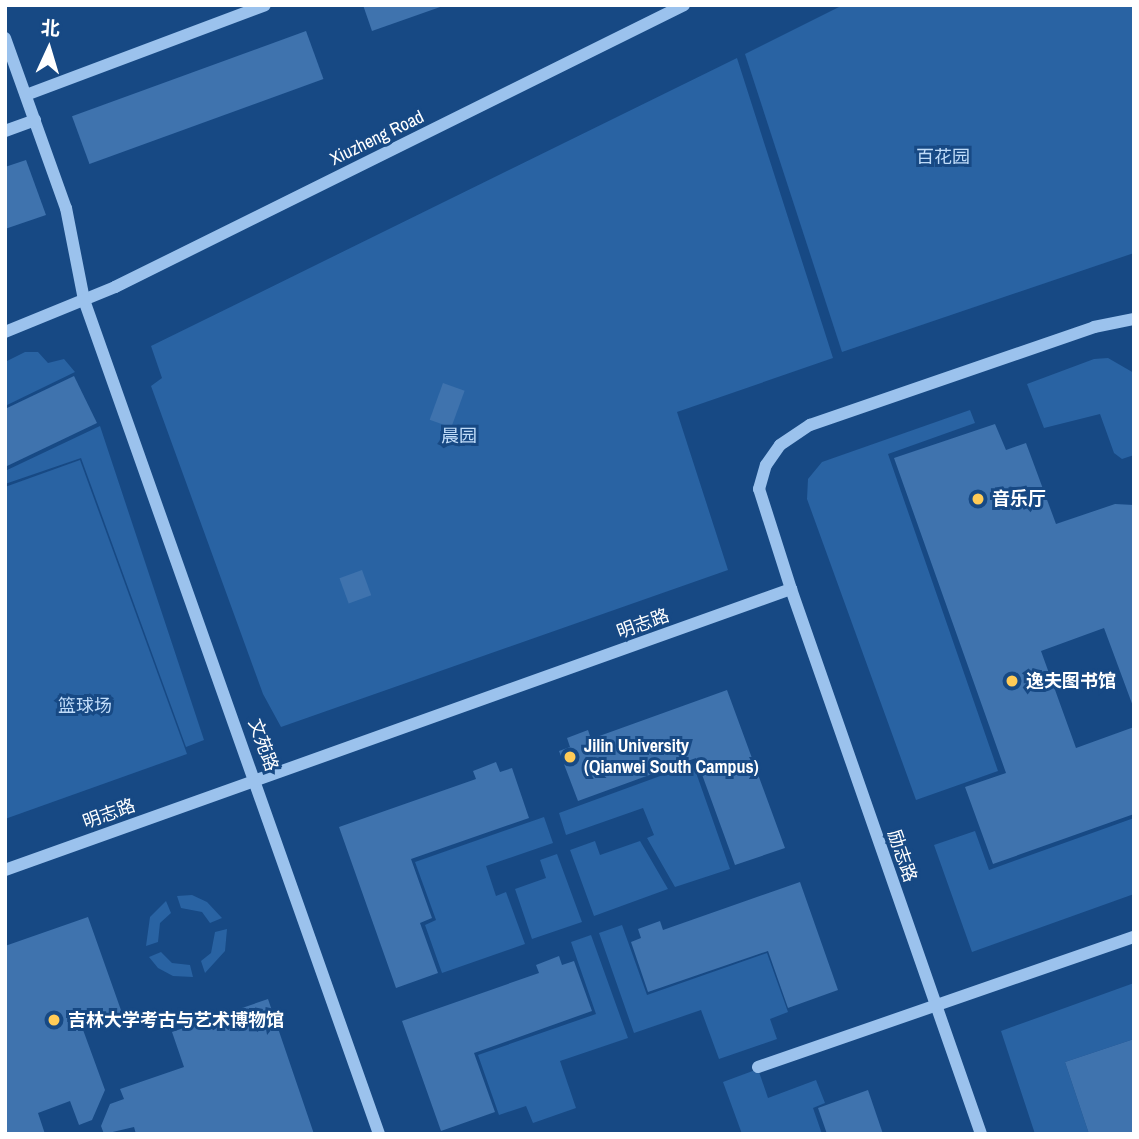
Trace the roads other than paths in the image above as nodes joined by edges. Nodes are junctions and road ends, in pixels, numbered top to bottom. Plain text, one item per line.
1 (265, 5) edge
2 (684, 5) edge
3 (5, 38) edge
4 (26, 95) junction
5 (35, 120) junction
6 (5, 131) edge
7 (84, 300) junction
8 (1134, 319) edge
9 (5, 332) edge
10 (790, 589) junction
11 (257, 780) junction
12 (5, 870) edge
13 (1134, 937) edge
14 (936, 1006) junction
15 (758, 1067) dead end
16 (379, 1134) edge
17 (981, 1134) edge

1 - 4 street
2 - 7 street, Xiuzheng Road
3 - 4 street, 文苑路
4 - 5 street, 文苑路
5 - 6 street
5 - 7 street, 文苑路
7 - 9 street, Xiuzheng Road
7 - 11 street, 文苑路
8 - 10 street
10 - 11 street, 明志路
10 - 14 street, 励志路
11 - 12 street, 明志路
11 - 16 street, 文苑路
13 - 14 street
14 - 15 street
14 - 17 street, 励志路

